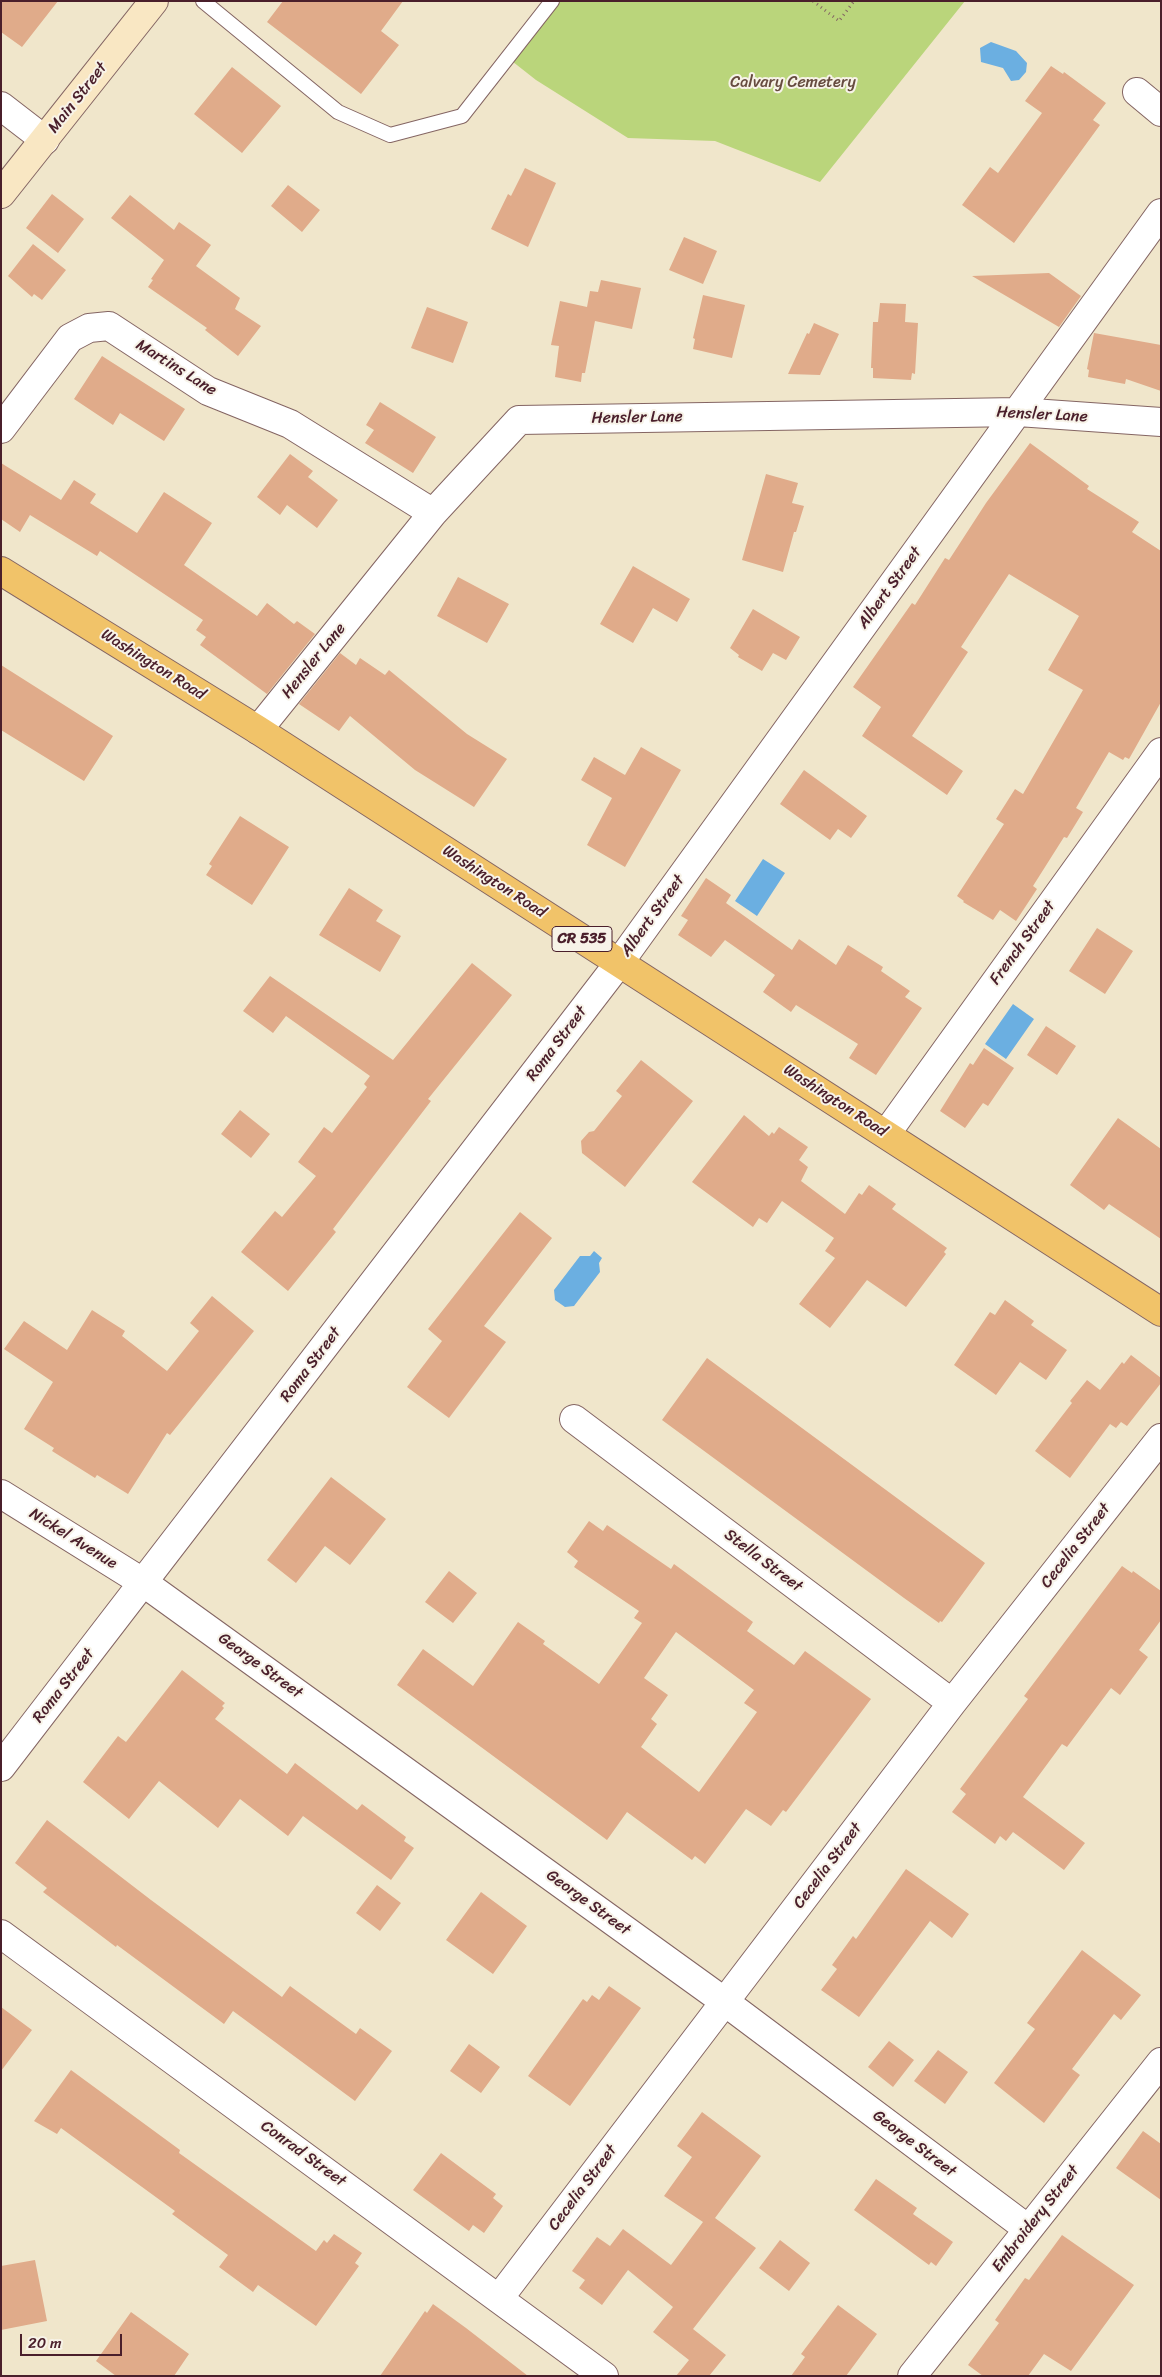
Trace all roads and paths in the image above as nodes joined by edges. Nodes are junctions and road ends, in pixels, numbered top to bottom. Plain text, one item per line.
1 (154, 1) edge
2 (203, 1) edge
3 (552, 1) edge
4 (813, 1) edge
5 (854, 1) edge
6 (1137, 92) dead end
7 (1, 106) edge
8 (1161, 112) edge
9 (45, 140) junction
10 (1, 194) edge
11 (1161, 213) edge
12 (1018, 412) junction
13 (1161, 422) edge
14 (1, 429) edge
15 (432, 513) junction
16 (1, 571) edge
17 (258, 730) junction
18 (1161, 752) edge
19 (619, 963) junction
20 (886, 1134) junction
21 (1161, 1312) edge
22 (574, 1419) dead end
23 (1161, 1438) edge
24 (1, 1494) edge
25 (144, 1583) junction
26 (952, 1704) junction
27 (1, 1767) edge
28 (1, 1934) edge
29 (725, 2002) junction
30 (1161, 2062) edge
31 (1028, 2230) junction
32 (500, 2298) junction
33 (604, 2376) edge
34 (912, 2376) edge

1 - 9 main road, Main Street
2 - 3 lane
4 - 5 path
6 - 8 street
7 - 9 street
9 - 10 main road, Main Street
11 - 12 street, Albert Street
12 - 13 street, Hensler Lane
12 - 15 street, Hensler Lane
12 - 19 street, Albert Street
14 - 15 street, Martins Lane
15 - 17 street, Hensler Lane
16 - 17 main road, Washington Road / CR 535
17 - 19 main road, Washington Road / CR 535
18 - 20 street, French Street
19 - 20 main road, Washington Road / CR 535
19 - 25 street, Roma Street
20 - 21 main road, Washington Road / CR 535
22 - 26 street, Stella Street
23 - 26 street, Cecelia Street
24 - 25 street, Nickel Avenue
25 - 27 street, Roma Street
25 - 29 street, George Street
26 - 29 street, Cecelia Street
28 - 32 street, Conrad Street
29 - 31 street, George Street
29 - 32 street, Cecelia Street
30 - 31 street, Embroidery Street
31 - 34 street, Embroidery Street
32 - 33 street, Conrad Street

